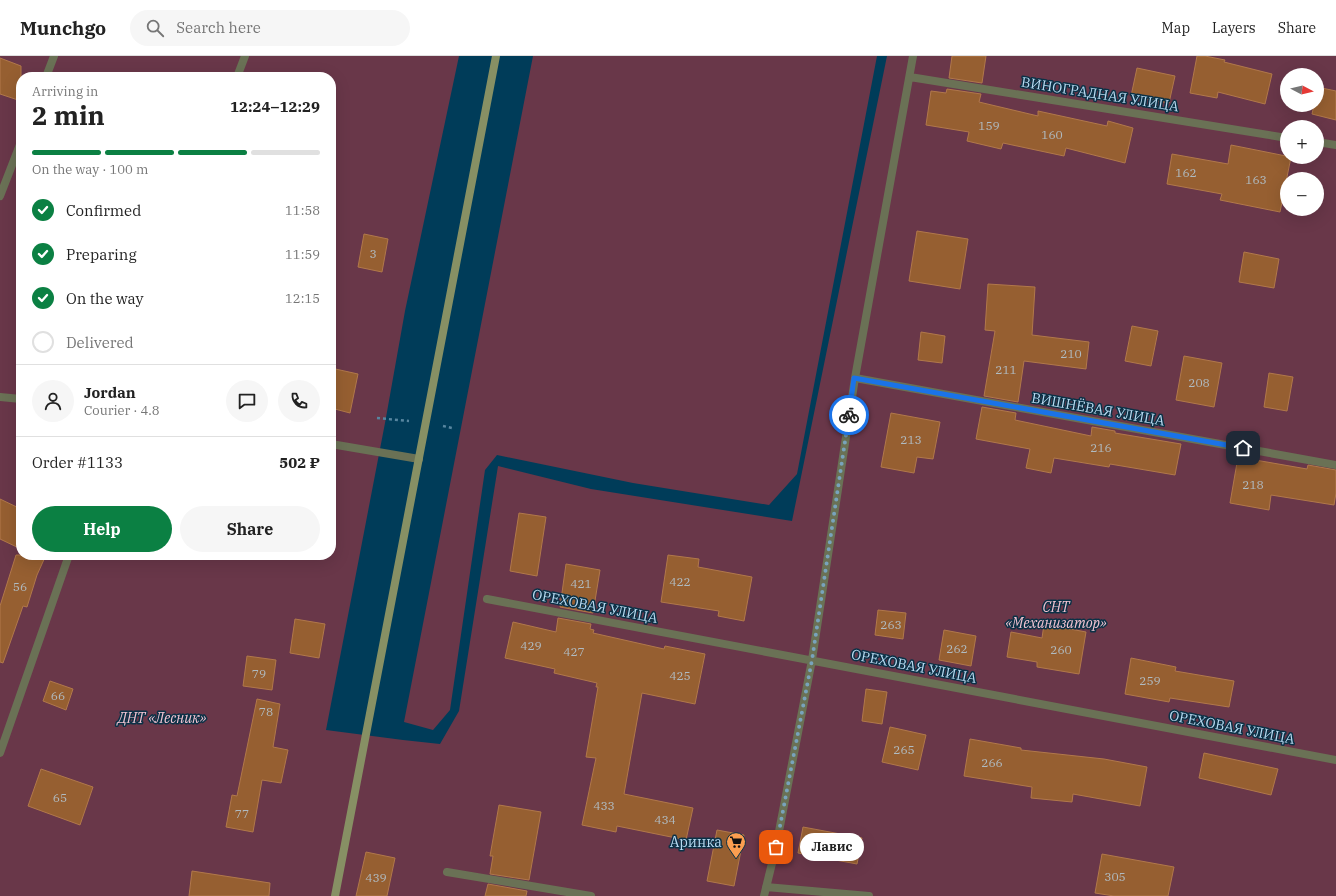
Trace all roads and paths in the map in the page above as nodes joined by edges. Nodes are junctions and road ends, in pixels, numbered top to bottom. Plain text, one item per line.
1 (54, 56) edge
2 (245, 56) edge
3 (496, 56) edge
4 (913, 56) edge
5 (48, 72) edge
6 (239, 72) edge
7 (910, 77) junction
8 (1280, 137) edge
9 (1324, 143) edge
10 (1336, 146) edge
11 (16, 155) edge
12 (0, 196) edge
13 (854, 378) junction
14 (0, 397) edge
15 (16, 399) edge
16 (336, 445) edge
17 (418, 459) junction
18 (1336, 465) edge
19 (67, 560) edge
20 (487, 599) dead end
21 (812, 660) junction
22 (0, 753) edge
23 (1336, 760) edge
24 (447, 872) dead end
25 (766, 887) junction
26 (335, 896) edge
27 (591, 896) edge
28 (764, 896) edge
29 (869, 896) edge

1 - 5 street
2 - 6 street
3 - 17 main road
4 - 7 street
7 - 8 street, ВИНОГРАДНАЯ УЛИЦА
7 - 13 street
9 - 10 street
11 - 12 street
13 - 18 street, ВИШНЁВАЯ УЛИЦА
13 - 21 street
14 - 15 street
16 - 17 street
17 - 26 main road
19 - 22 street
20 - 21 street, ОРЕХОВАЯ УЛИЦА
21 - 23 street, ОРЕХОВАЯ УЛИЦА
21 - 25 street
24 - 27 street
25 - 28 street
25 - 29 street

